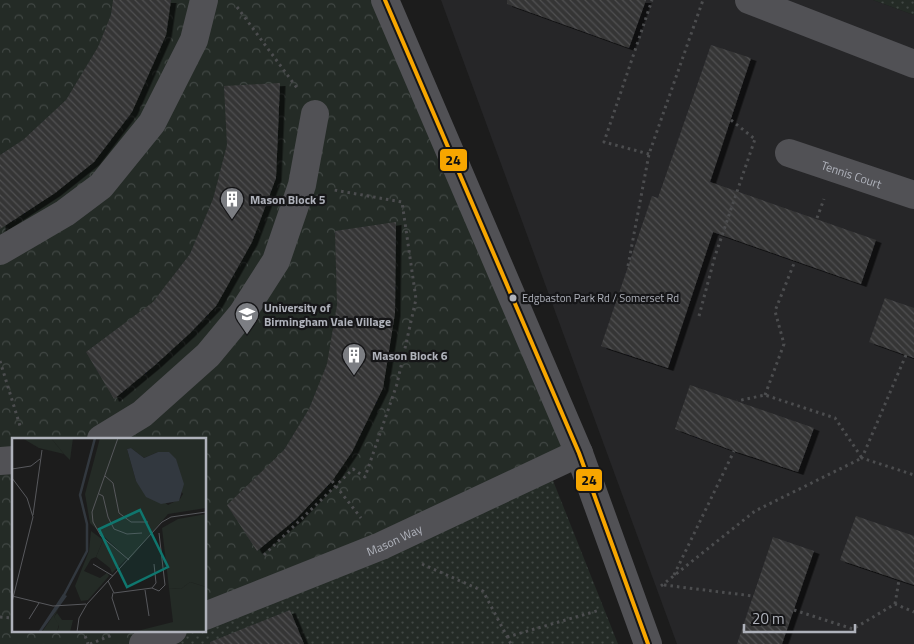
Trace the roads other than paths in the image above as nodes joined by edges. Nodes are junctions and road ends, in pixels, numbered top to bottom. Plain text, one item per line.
1 (204, 0) edge
2 (385, 0) edge
3 (749, 0) edge
4 (914, 64) edge
5 (315, 114) road end
6 (788, 153) dead end
7 (914, 196) edge
8 (0, 251) edge
9 (103, 438) edge
10 (579, 453) junction
11 (206, 616) edge
12 (169, 632) edge
13 (144, 644) edge
14 (648, 644) edge

1 - 8 street
2 - 10 street
3 - 4 street
5 - 9 street
6 - 7 street, Tennis Court
10 - 11 street, Mason Way
10 - 14 street
12 - 13 street

